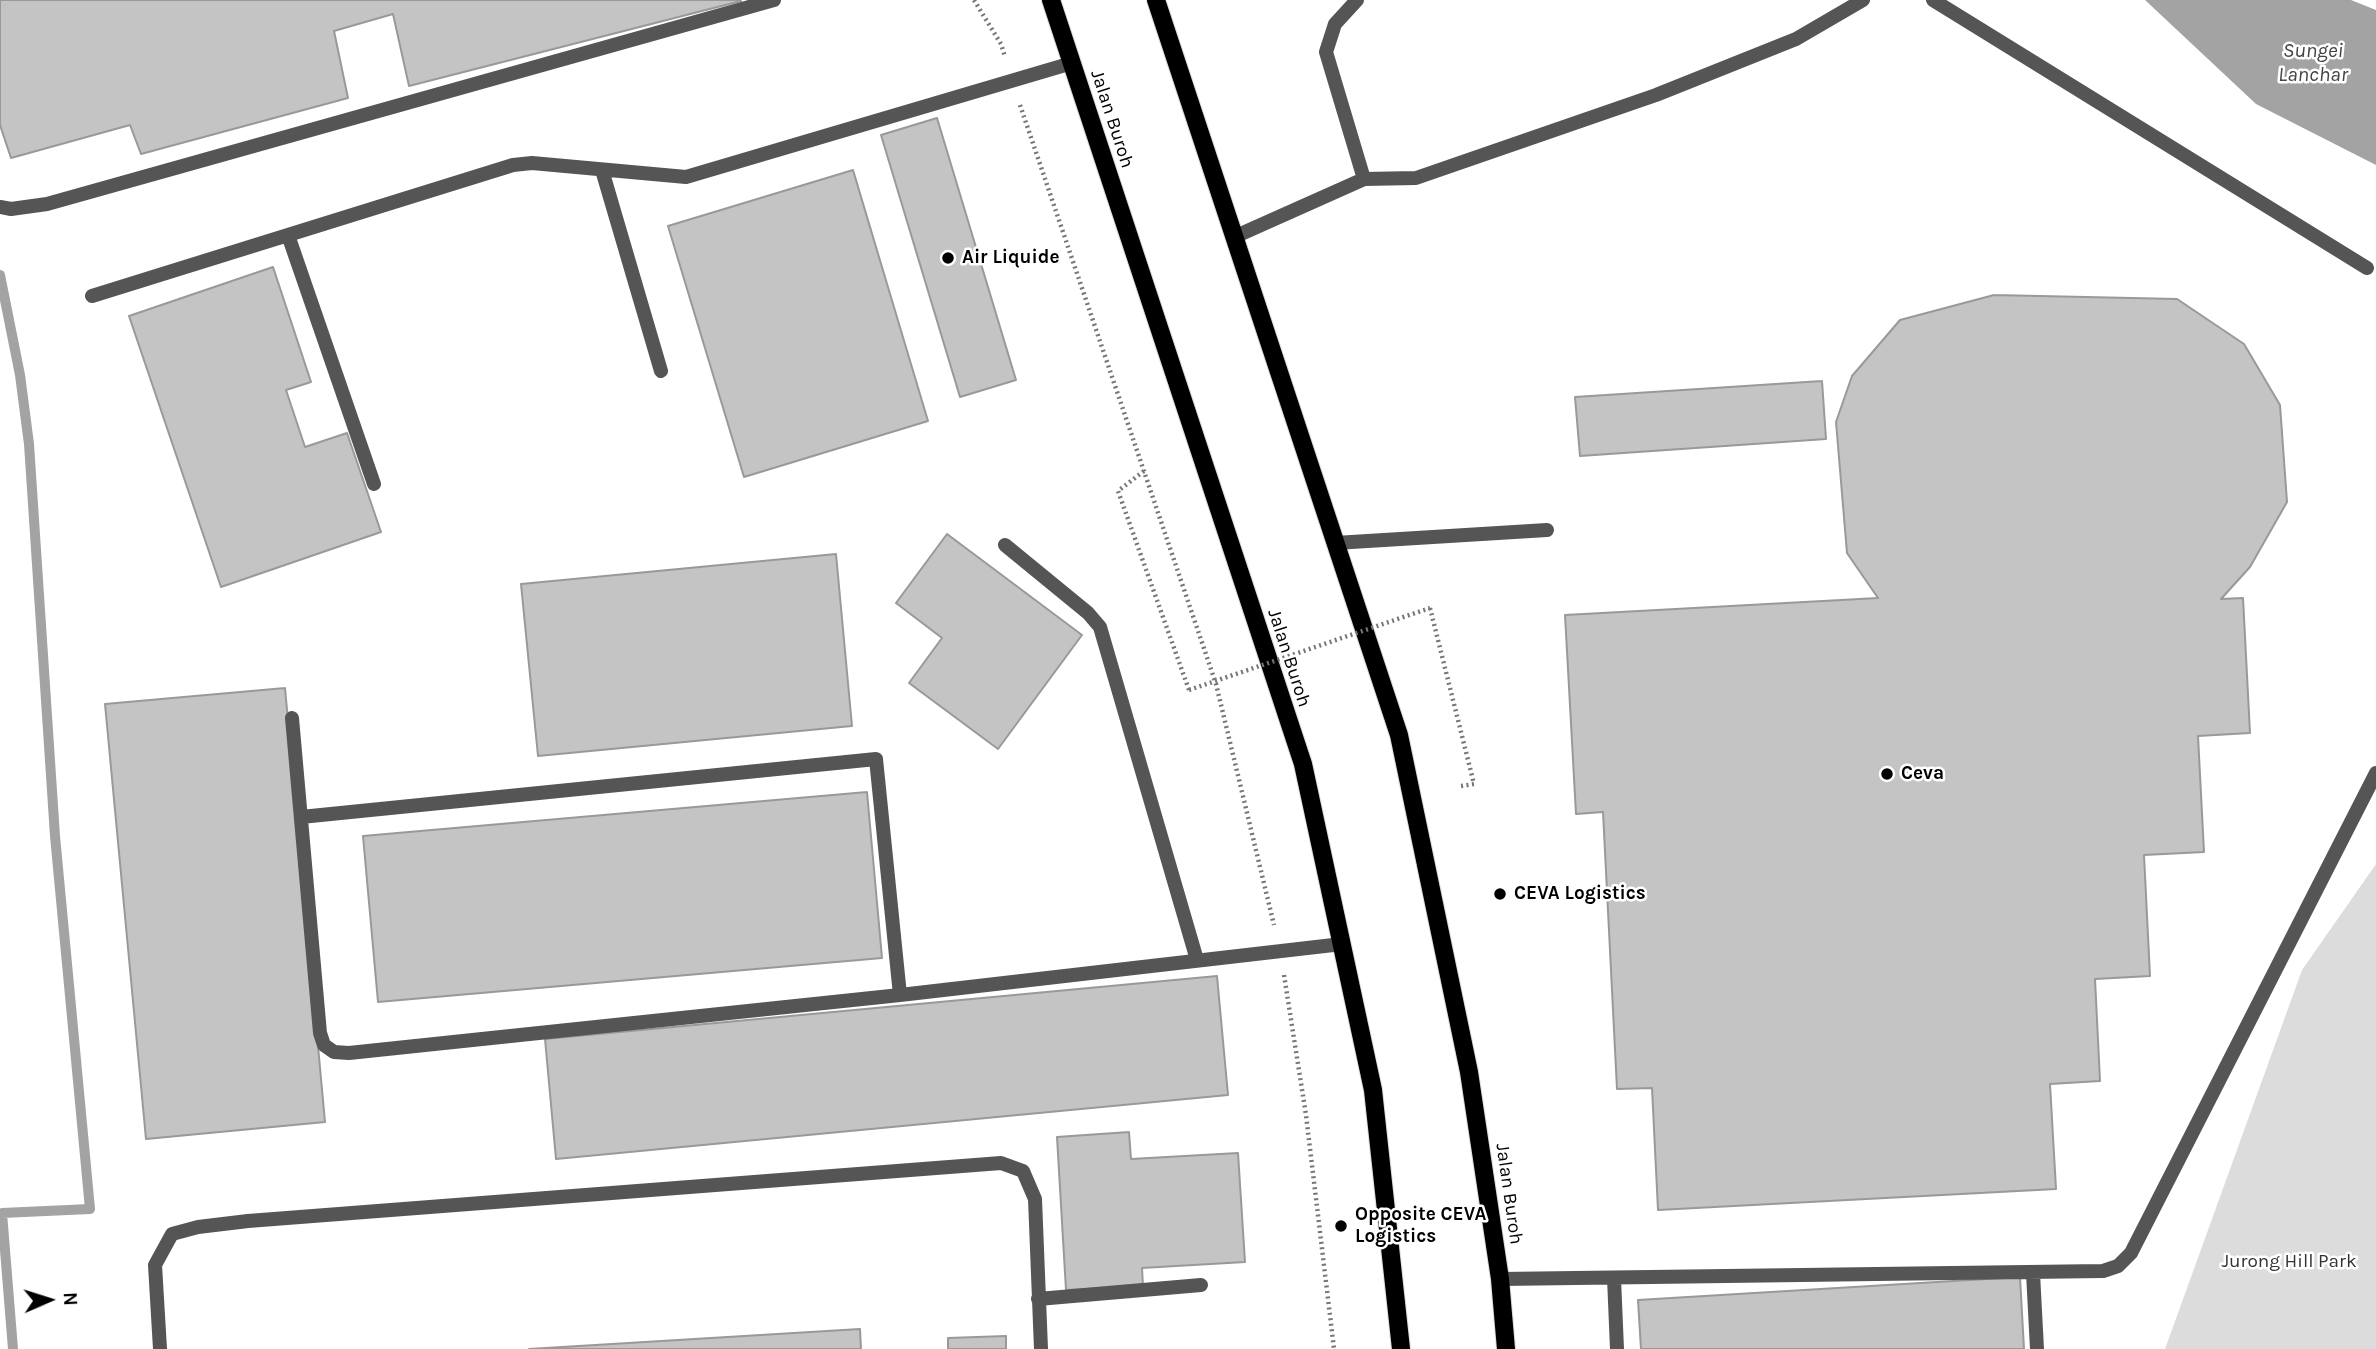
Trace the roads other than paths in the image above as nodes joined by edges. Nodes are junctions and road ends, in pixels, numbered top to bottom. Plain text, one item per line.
1 (774, 0) edge
2 (1051, 0) edge
3 (1156, 0) edge
4 (1357, 0) edge
5 (1863, 0) edge
6 (1933, 0) edge
7 (1072, 64) junction
8 (602, 170) junction
9 (1364, 179) junction
10 (6, 208) edge
11 (288, 235) junction
12 (1234, 237) junction
13 (2368, 268) dead end
14 (92, 296) dead end
15 (661, 372) dead end
16 (374, 484) dead end
17 (1547, 530) dead end
18 (1335, 543) junction
19 (1005, 545) dead end
20 (292, 718) dead end
21 (2376, 773) edge
22 (301, 817) junction
23 (1342, 944) junction
24 (1197, 960) junction
25 (900, 995) junction
26 (2033, 1273) junction
27 (1500, 1279) junction
28 (1614, 1279) junction
29 (1201, 1285) dead end
30 (1038, 1299) junction
31 (160, 1349) edge
32 (1041, 1349) edge
33 (1401, 1349) edge
34 (1506, 1349) edge
35 (1617, 1349) edge
36 (2037, 1349) edge

1 - 10 lane
2 - 7 main road, Jalan Buroh
3 - 12 main road, Jalan Buroh
4 - 9 lane
5 - 9 lane
6 - 13 lane
7 - 8 lane
7 - 23 main road, Jalan Buroh
8 - 11 lane
8 - 15 lane
9 - 12 lane
11 - 14 lane
11 - 16 lane
12 - 18 main road, Jalan Buroh
17 - 18 lane
18 - 27 main road, Jalan Buroh
19 - 24 lane
20 - 22 lane
21 - 26 lane
22 - 25 lane
22 - 25 lane
23 - 24 lane
23 - 33 main road, Jalan Buroh
24 - 25 lane
26 - 28 lane
26 - 36 lane
27 - 28 lane
27 - 34 main road, Jalan Buroh
28 - 35 lane
29 - 30 lane
30 - 31 lane
30 - 32 lane

